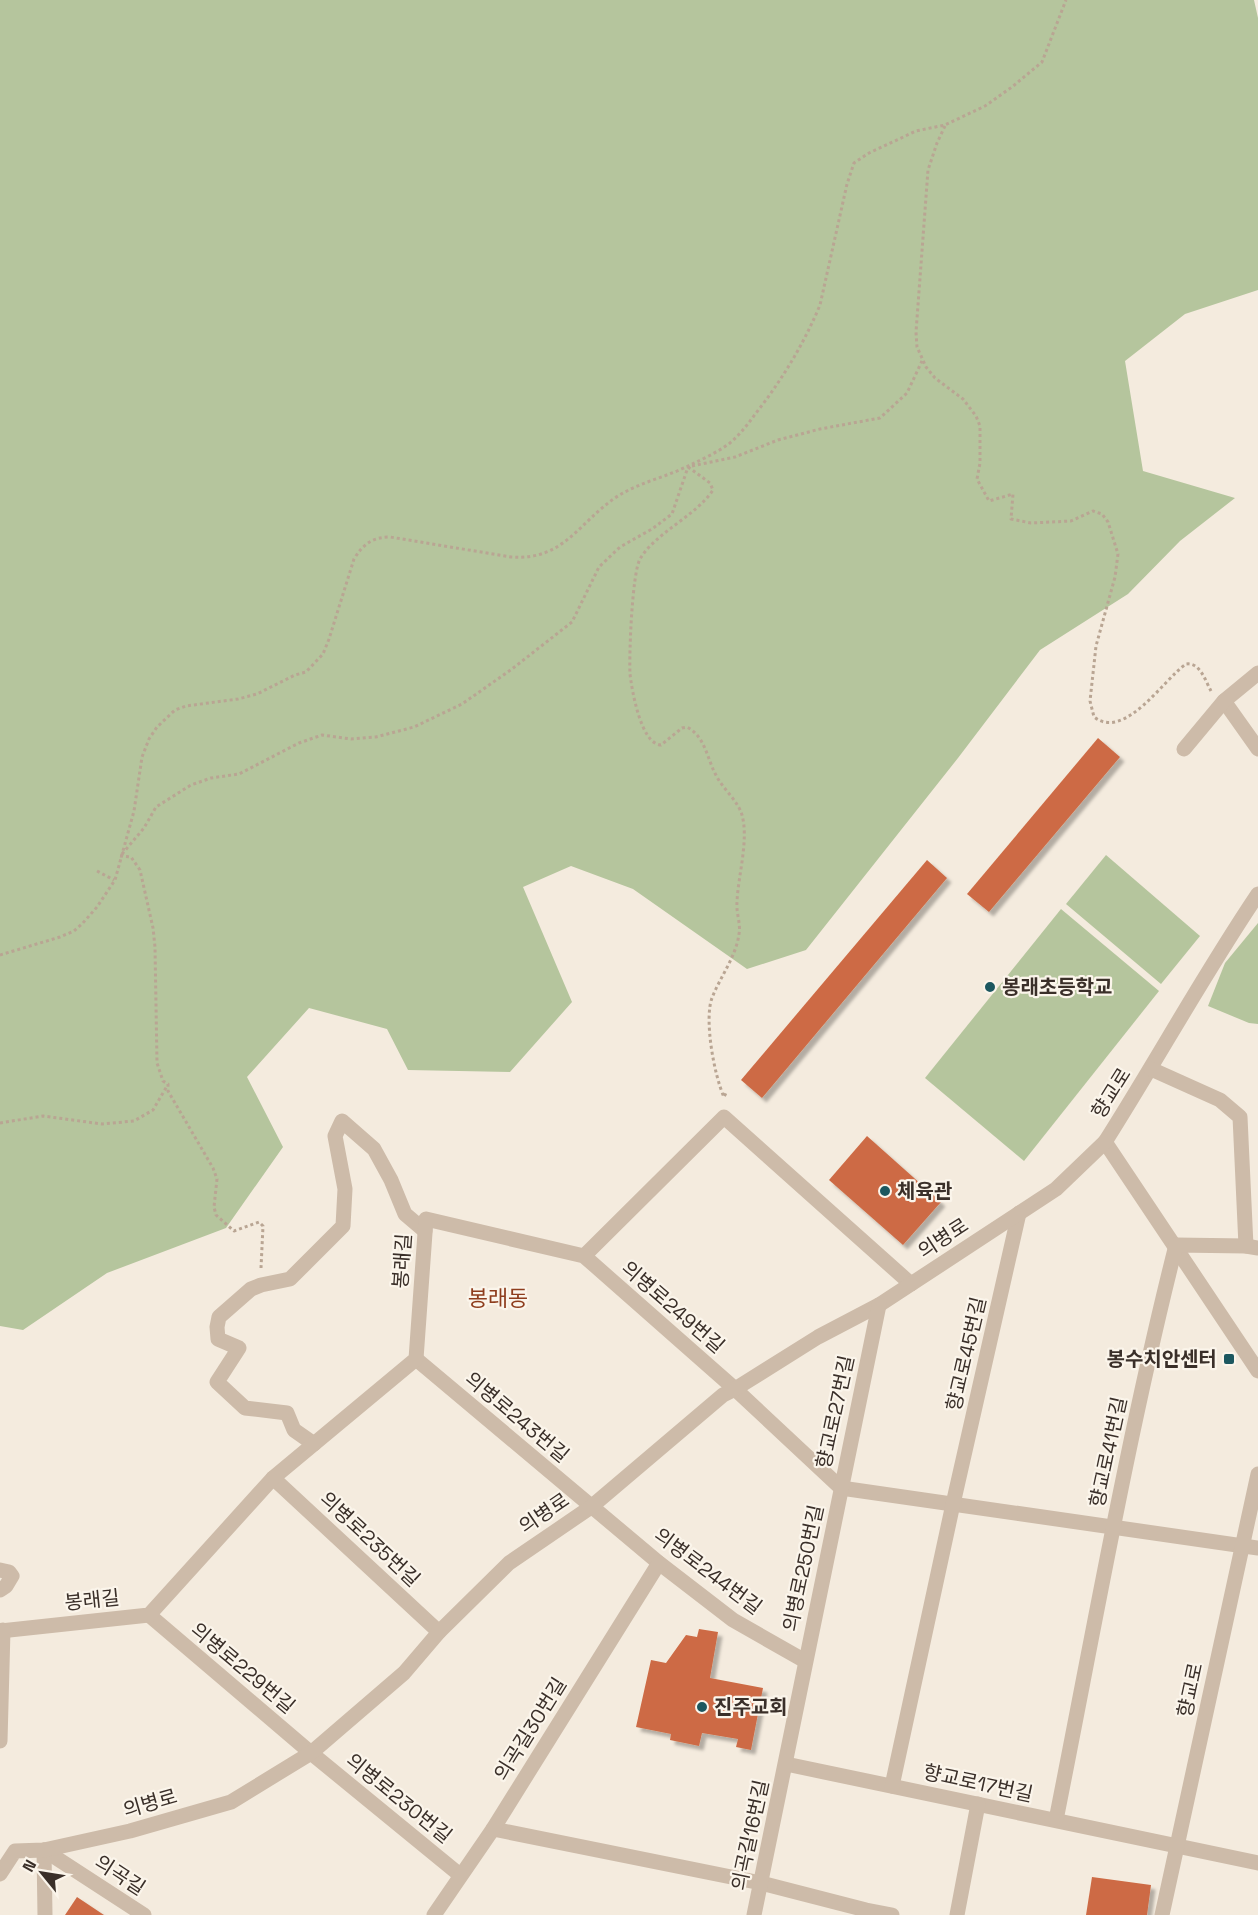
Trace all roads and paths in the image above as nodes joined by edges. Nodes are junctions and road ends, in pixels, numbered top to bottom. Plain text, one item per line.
1 (1066, 0) edge
2 (945, 125) junction
3 (922, 361) junction
4 (688, 467) junction
5 (1258, 673) edge
6 (1223, 703) junction
7 (1184, 749) dead end
8 (1258, 749) edge
9 (120, 856) junction
10 (97, 871) dead end
11 (114, 880) junction
12 (1258, 894) edge
13 (0, 955) edge
14 (1151, 1069) junction
15 (168, 1084) junction
16 (727, 1091) dead end
17 (0, 1123) edge
18 (1105, 1142) junction
19 (1019, 1213) junction
20 (425, 1232) junction
21 (1176, 1245) junction
22 (1252, 1247) edge
23 (584, 1256) junction
24 (911, 1284) junction
25 (261, 1285) junction
26 (879, 1305) junction
27 (416, 1359) junction
28 (1258, 1371) edge
29 (735, 1389) junction
30 (314, 1444) junction
31 (1258, 1474) edge
32 (273, 1478) junction
33 (841, 1488) junction
34 (953, 1504) junction
35 (591, 1507) junction
36 (1114, 1527) junction
37 (1250, 1547) edge
38 (659, 1563) junction
39 (0, 1570) edge
40 (0, 1590) edge
41 (149, 1615) junction
42 (2, 1631) edge
43 (439, 1632) junction
44 (805, 1661) junction
45 (0, 1741) edge
46 (311, 1753) junction
47 (786, 1764) junction
48 (892, 1786) junction
49 (978, 1804) junction
50 (1056, 1820) junction
51 (493, 1828) junction
52 (1178, 1846) junction
53 (7, 1850) edge
54 (44, 1851) junction
55 (1258, 1863) edge
56 (0, 1874) edge
57 (460, 1875) junction
58 (760, 1883) junction
59 (866, 1913) edge
60 (45, 1915) edge
61 (144, 1915) edge
62 (434, 1915) edge
63 (754, 1915) edge
64 (892, 1915) edge
65 (957, 1915) edge
66 (1162, 1915) edge

1 - 2 path
2 - 3 path
2 - 4 path
3 - 4 path
3 - 6 path
4 - 9 path
4 - 9 path
4 - 16 path
5 - 6 street
6 - 7 street
6 - 8 street
9 - 11 path
9 - 15 path
10 - 11 path
11 - 13 path
12 - 14 street, 향교로
14 - 18 street, 향교로
14 - 22 street
15 - 17 path
15 - 25 path
18 - 19 street, 의병로
18 - 21 street, 향교로
19 - 24 street, 의병로
19 - 34 street, 향교로45번길
20 - 23 street, 봉래길
20 - 25 street
20 - 27 street, 봉래길
21 - 22 street
21 - 28 street, 향교로
21 - 36 street, 향교로41번길
23 - 24 street
23 - 29 street, 의병로249번길
24 - 26 street, 의병로
25 - 30 street
26 - 29 street, 의병로
26 - 33 street, 향교로27번길
27 - 30 street, 봉래길
27 - 35 street, 의병로243번길
29 - 33 street, 의병로250번길
29 - 35 street, 의병로
30 - 32 street, 봉래길
31 - 37 street, 향교로
32 - 41 street, 봉래길
32 - 43 street, 의병로235번길
33 - 34 street, 향교로27번길
33 - 44 street, 의병로250번길
34 - 36 street, 향교로27번길
34 - 48 street, 향교로17번길
35 - 38 street, 의병로244번길
35 - 43 street, 의병로
36 - 37 street, 향교로27번길
36 - 50 street, 향교로17번길
37 - 52 street, 향교로
38 - 44 street, 의병로244번길
38 - 51 street, 의곡길30번길
39 - 40 street
41 - 42 street, 봉래길
41 - 46 street, 의병로229번길
42 - 45 street
43 - 46 street, 의병로
44 - 47 street, 의병로250번길
46 - 54 street, 의병로
46 - 57 street, 의병로230번길
47 - 48 street, 향교로17번길
47 - 58 street, 의곡길16번길
48 - 49 street, 향교로17번길
49 - 50 street, 향교로17번길
49 - 65 street
50 - 52 street, 향교로17번길
51 - 57 street, 의곡길30번길
51 - 58 street
52 - 55 street, 향교로17번길
52 - 66 street, 향교로
53 - 54 street, 의병로
53 - 56 street, 의병로
54 - 60 street
54 - 61 street, 의곡길
57 - 62 street, 의곡길30번길
58 - 59 street
58 - 63 street, 의곡길16번길
59 - 64 street

